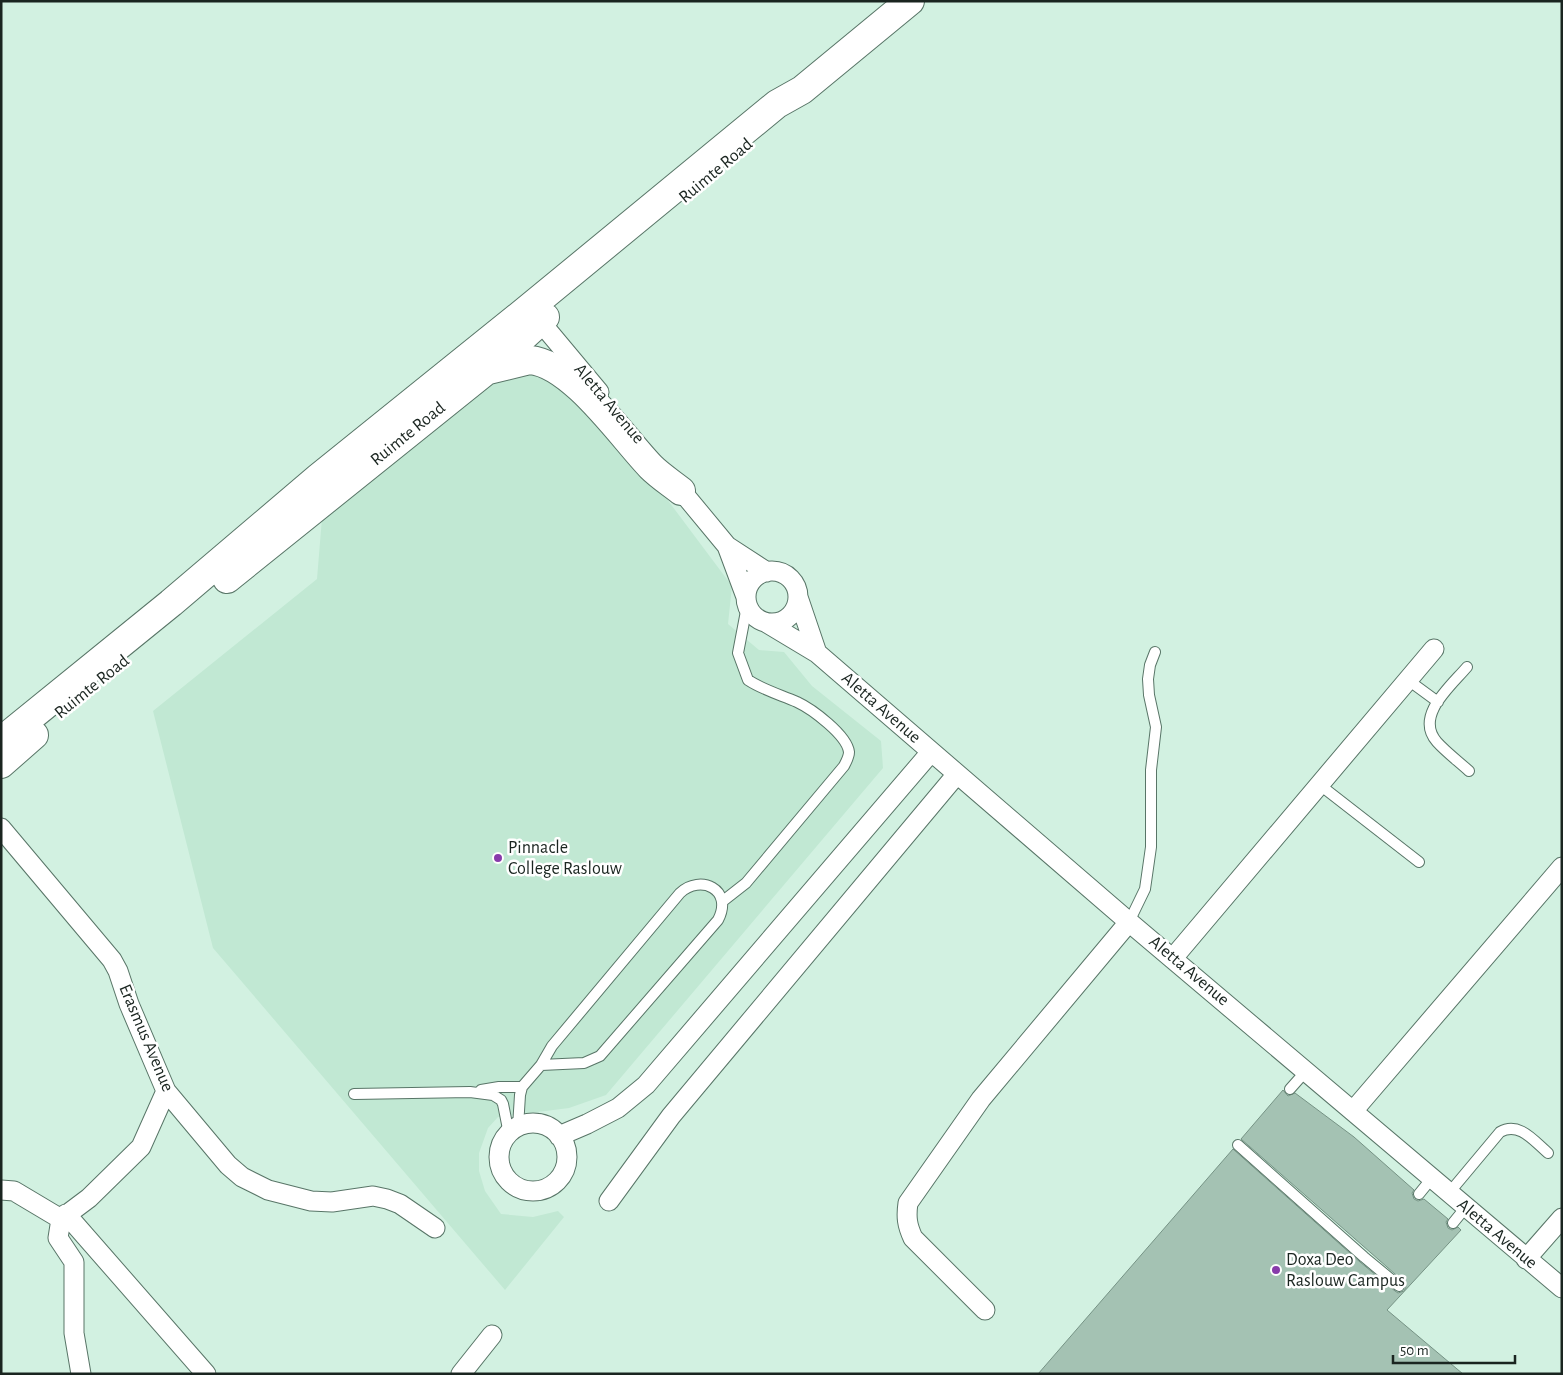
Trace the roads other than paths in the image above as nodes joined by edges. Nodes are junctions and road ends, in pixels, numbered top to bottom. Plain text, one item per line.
1 (910, 1) edge
2 (535, 315) junction
3 (487, 370) junction
4 (681, 491) junction
5 (727, 546) junction
6 (768, 572) junction
7 (798, 598) junction
8 (746, 601) junction
9 (767, 623) junction
10 (1434, 649) dead end
11 (1155, 652) dead end
12 (817, 653) junction
13 (1467, 667) dead end
14 (1408, 680) junction
15 (1438, 702) junction
16 (35, 715) junction
17 (1, 725) edge
18 (1, 741) edge
19 (931, 752) junction
20 (1, 764) edge
21 (1469, 771) dead end
22 (957, 774) junction
23 (1320, 785) junction
24 (1, 828) edge
25 (1419, 862) dead end
26 (1562, 867) edge
27 (723, 901) junction
28 (1129, 922) junction
29 (1173, 958) junction
30 (541, 1065) junction
31 (1306, 1071) junction
32 (522, 1087) junction
33 (1290, 1090) dead end
34 (166, 1091) junction
35 (470, 1092) junction
36 (354, 1094) dead end
37 (1352, 1110) junction
38 (513, 1130) junction
39 (559, 1136) junction
40 (1238, 1145) dead end
41 (1548, 1153) dead end
42 (1432, 1178) junction
43 (1, 1190) edge
44 (1449, 1193) junction
45 (1419, 1194) dead end
46 (609, 1201) dead end
47 (1466, 1207) junction
48 (64, 1217) junction
49 (1562, 1218) edge
50 (1453, 1223) dead end
51 (435, 1228) dead end
52 (1526, 1258) junction
53 (1400, 1286) dead end
54 (1562, 1288) edge
55 (986, 1310) dead end
56 (492, 1334) dead end
57 (81, 1374) edge
58 (206, 1374) edge
59 (461, 1374) edge

1 - 2 main road, Ruimte Road
2 - 3 main road, Ruimte Road
2 - 4 street, Aletta Avenue
2 - 16 main road, Ruimte Road
3 - 4 main road
3 - 20 main road, Ruimte Road
4 - 5 street, Aletta Avenue
5 - 6 street, Aletta Avenue
5 - 8 street, Aletta Avenue
6 - 7 street
6 - 8 street
7 - 9 street
7 - 12 street, Aletta Avenue
8 - 9 street
8 - 27 lane
9 - 12 street, Aletta Avenue
10 - 14 street
11 - 28 lane
12 - 19 street, Aletta Avenue
13 - 15 lane
14 - 15 lane
14 - 23 street
15 - 21 lane
16 - 17 main road
16 - 18 main road, Ruimte Road
19 - 22 street, Aletta Avenue
19 - 39 street
22 - 28 street, Aletta Avenue
22 - 46 street
23 - 25 lane
23 - 29 street
24 - 34 street, Erasmus Avenue
26 - 37 street
27 - 30 lane
27 - 30 lane
28 - 29 street, Aletta Avenue
28 - 55 street
29 - 31 street, Aletta Avenue
30 - 32 lane
31 - 33 lane
31 - 37 street, Aletta Avenue
32 - 35 lane
32 - 38 lane
34 - 48 street
34 - 51 street, Erasmus Avenue
35 - 36 lane
35 - 38 lane
37 - 42 street, Aletta Avenue
38 - 39 street
38 - 39 street
40 - 53 lane
41 - 44 lane
42 - 44 street, Aletta Avenue
42 - 45 lane
43 - 48 street
44 - 47 street, Aletta Avenue
47 - 50 lane
47 - 52 street, Aletta Avenue
48 - 57 street
48 - 58 street
49 - 52 street
52 - 54 street, Aletta Avenue
56 - 59 street

